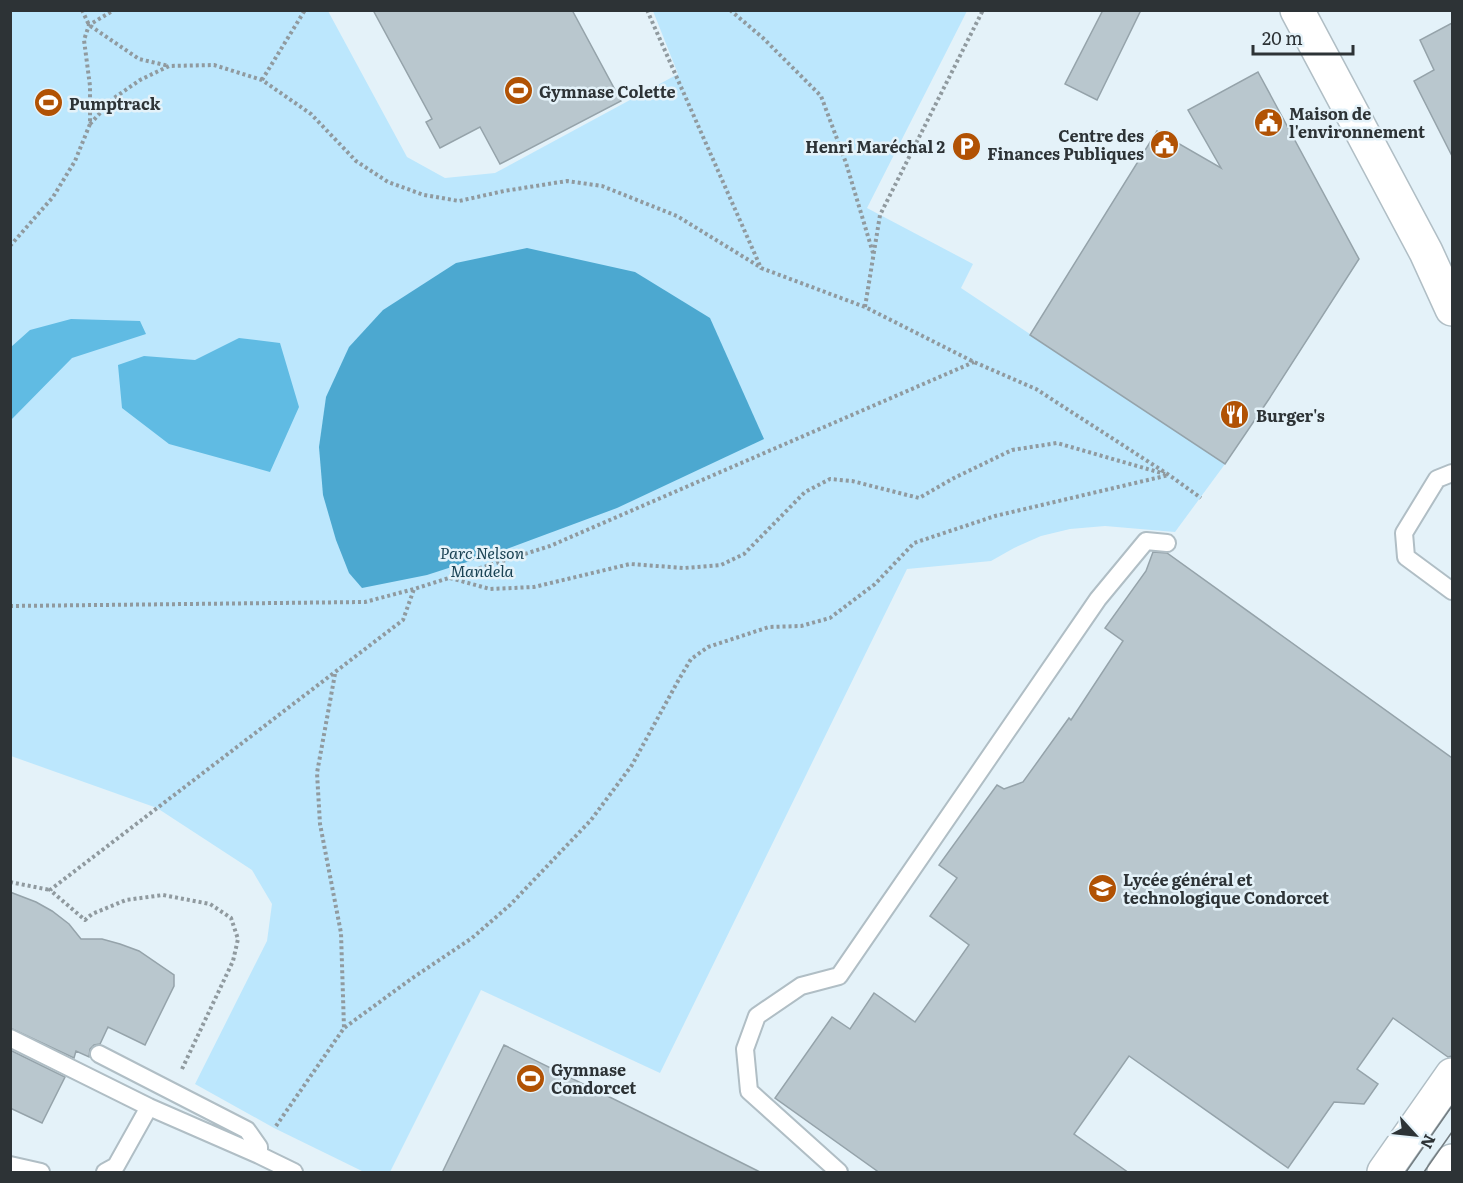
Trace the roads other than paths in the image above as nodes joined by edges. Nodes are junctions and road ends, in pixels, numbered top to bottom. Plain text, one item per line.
1 (1297, 10) edge
2 (1452, 309) edge
3 (1452, 473) edge
4 (1167, 543) dead end
5 (1452, 591) edge
6 (10, 1038) edge
7 (99, 1054) dead end
8 (1452, 1075) edge
9 (149, 1107) junction
10 (259, 1155) junction
11 (1452, 1161) edge
12 (10, 1165) edge
13 (41, 1173) edge
14 (105, 1173) edge
15 (294, 1173) edge
16 (839, 1173) edge
17 (1384, 1173) edge
18 (1444, 1173) edge

1 - 2 street
3 - 5 lane
4 - 16 lane
6 - 9 lane
7 - 10 lane
8 - 17 street
9 - 10 lane
9 - 14 lane
10 - 15 lane
11 - 18 street
12 - 13 lane

